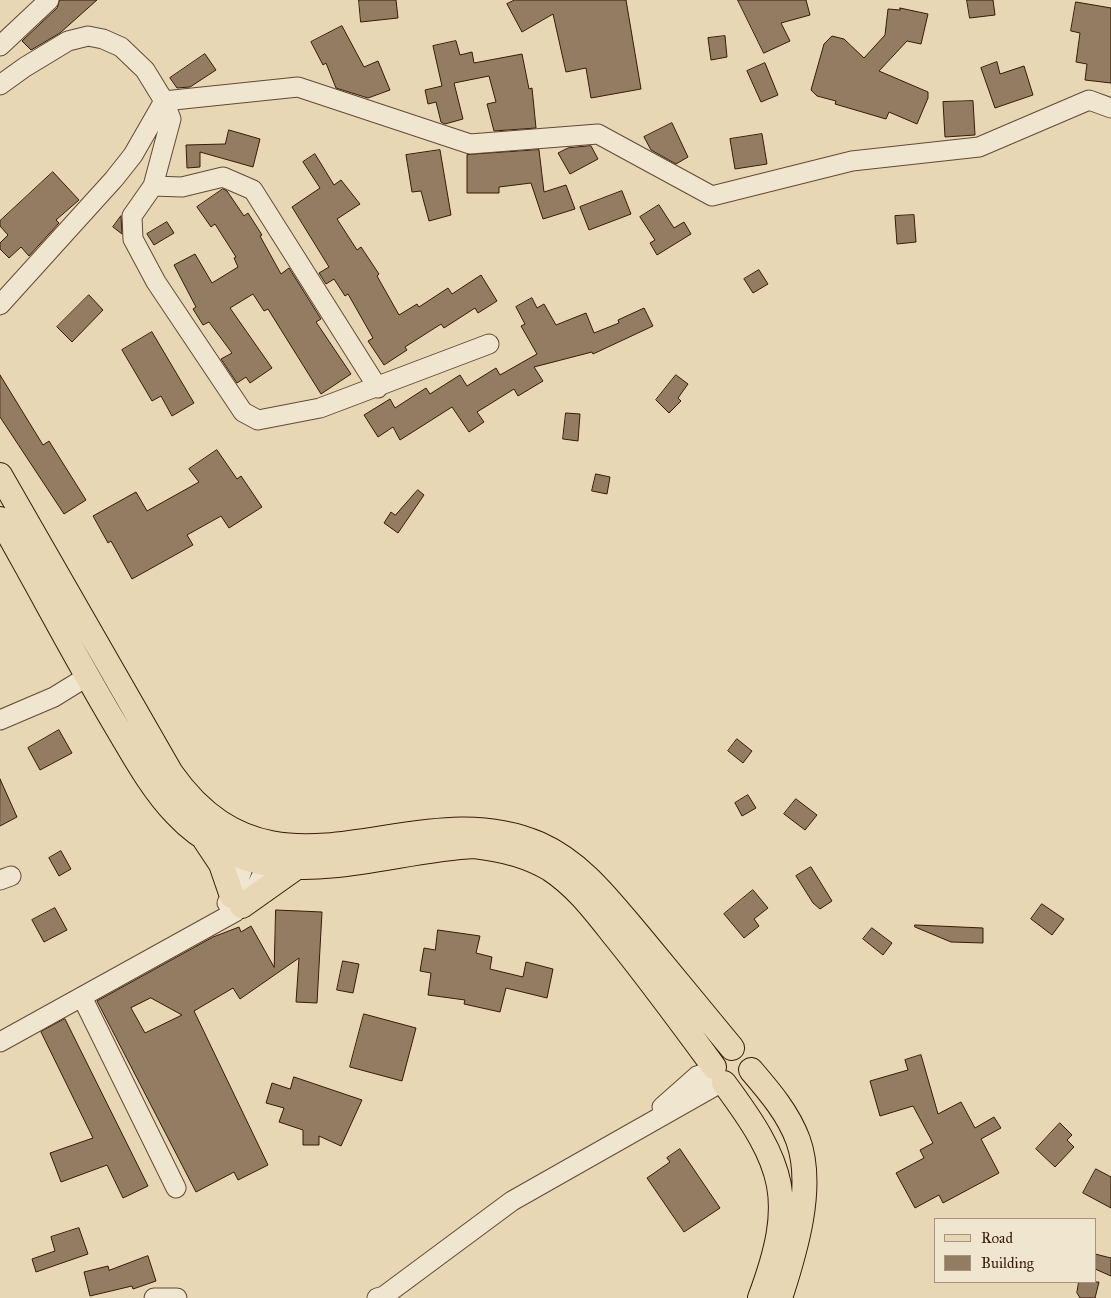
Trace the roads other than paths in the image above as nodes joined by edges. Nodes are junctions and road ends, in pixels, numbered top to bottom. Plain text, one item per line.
1 (48, 0) edge
2 (0, 46) edge
3 (0, 85) edge
4 (164, 101) junction
5 (1111, 108) edge
6 (153, 186) junction
7 (0, 305) edge
8 (489, 344) dead end
9 (378, 388) junction
10 (0, 475) edge
11 (0, 519) edge
12 (88, 676) junction
13 (0, 720) edge
14 (203, 837) junction
15 (261, 851) junction
16 (297, 867) junction
17 (237, 901) junction
18 (82, 996) junction
19 (0, 1042) edge
20 (732, 1048) junction
21 (751, 1070) junction
22 (719, 1076) junction
23 (176, 1188) dead end
24 (154, 1298) edge
25 (177, 1298) edge
26 (377, 1298) edge
27 (760, 1298) edge
28 (780, 1298) edge

1 - 2 street
3 - 4 street
4 - 5 street
4 - 6 street
4 - 7 street
6 - 9 street
6 - 9 street
8 - 9 street
10 - 15 main road
11 - 12 main road
12 - 13 street
12 - 14 main road
14 - 15 main road
14 - 17 main road
15 - 16 main road
15 - 17 street
15 - 20 main road
16 - 17 main road
16 - 22 main road
17 - 18 street
18 - 19 street
18 - 23 street
20 - 21 main road
20 - 22 main road
21 - 22 main road
21 - 28 main road
22 - 26 street
22 - 27 main road
24 - 25 street

